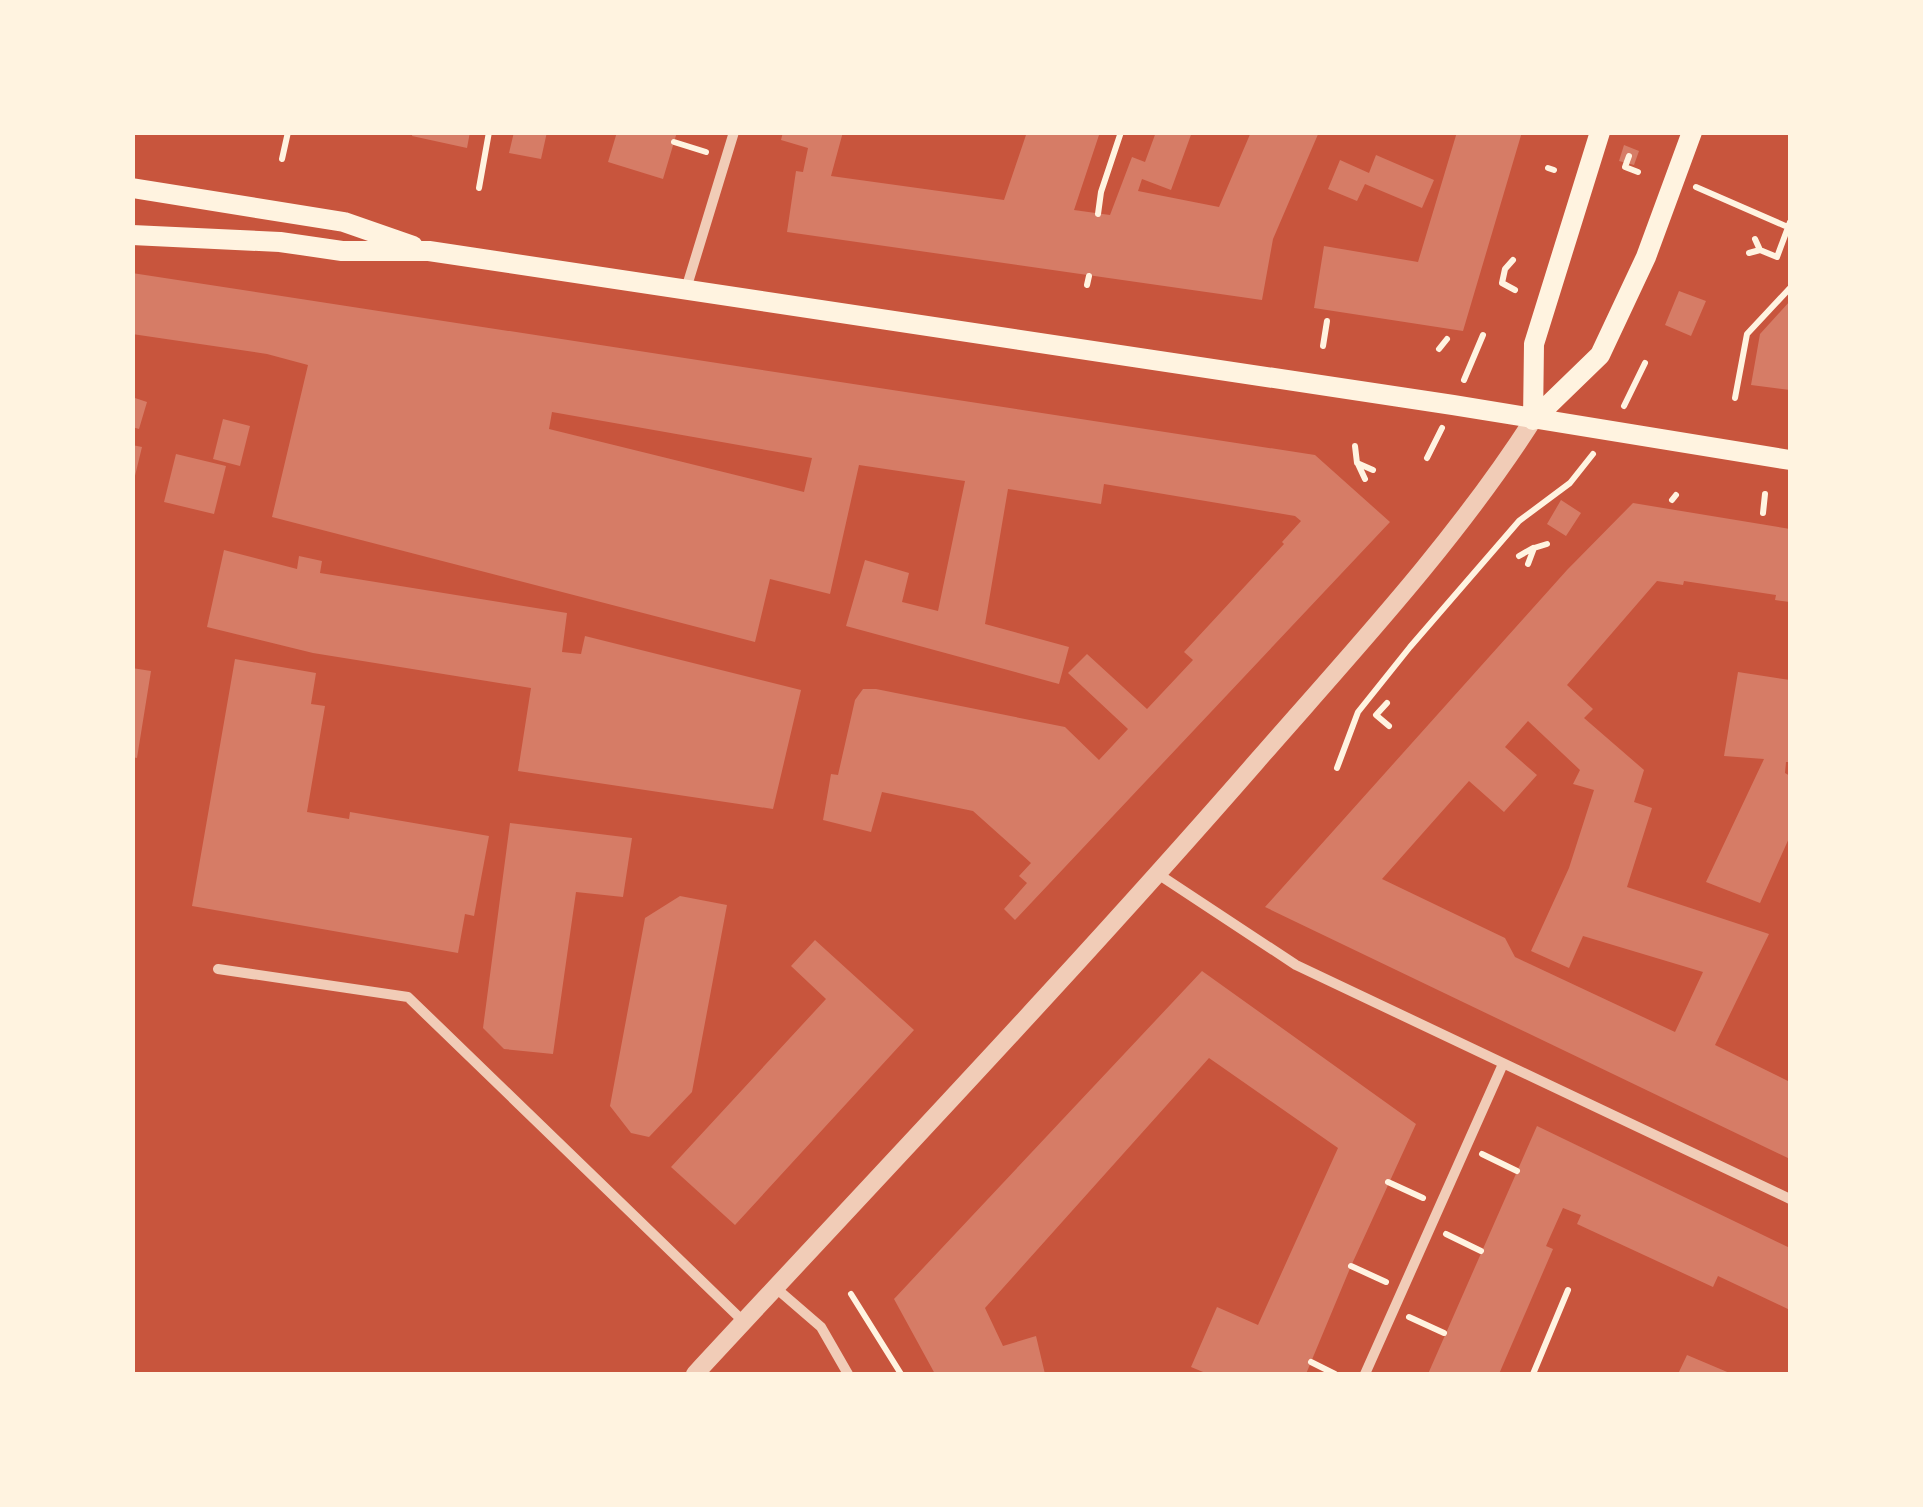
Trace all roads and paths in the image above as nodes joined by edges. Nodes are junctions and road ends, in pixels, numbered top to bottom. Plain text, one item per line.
1 (288, 132) edge
2 (490, 132) edge
3 (734, 132) edge
4 (1121, 132) edge
5 (1600, 132) edge
6 (1692, 132) edge
7 (674, 142) dead end
8 (1629, 156) dead end
9 (726, 158) junction
10 (282, 159) dead end
11 (1638, 172) dead end
12 (1677, 178) junction
13 (132, 188) edge
14 (479, 188) dead end
15 (1098, 214) dead end
16 (1790, 226) edge
17 (132, 235) edge
18 (1755, 239) dead end
19 (1760, 250) junction
20 (429, 251) junction
21 (1749, 252) dead end
22 (1509, 258) dead end
23 (1790, 288) edge
24 (686, 290) junction
25 (1515, 290) dead end
26 (1326, 321) dead end
27 (1447, 340) dead end
28 (1323, 346) dead end
29 (1439, 349) dead end
30 (1736, 398) dead end
31 (1533, 420) junction
32 (1355, 446) dead end
33 (1790, 460) edge
34 (1357, 463) junction
35 (1373, 470) dead end
36 (1365, 479) dead end
37 (1570, 483) dead end
38 (1765, 494) dead end
39 (1762, 513) dead end
40 (1548, 544) dead end
41 (1534, 548) junction
42 (1518, 556) dead end
43 (1528, 564) dead end
44 (1387, 702) dead end
45 (1389, 726) dead end
46 (1337, 768) dead end
47 (1158, 874) junction
48 (218, 969) dead end
49 (1503, 1064) junction
50 (1466, 1147) junction
51 (1517, 1170) dead end
52 (1388, 1182) dead end
53 (1790, 1199) edge
54 (1440, 1205) junction
55 (1430, 1227) junction
56 (1481, 1251) dead end
57 (1351, 1266) dead end
58 (776, 1289) junction
59 (1402, 1290) junction
60 (1568, 1290) dead end
61 (851, 1294) dead end
62 (1393, 1310) junction
63 (744, 1322) junction
64 (1444, 1333) dead end
65 (1310, 1362) dead end
66 (696, 1374) edge
67 (848, 1374) edge
68 (901, 1374) edge
69 (1336, 1374) edge
70 (1365, 1374) edge
71 (1534, 1374) edge

1 - 10 path
2 - 14 path
3 - 9 street
4 - 15 path
5 - 31 main road
6 - 12 main road
7 - 9 path
8 - 11 path
9 - 24 street
12 - 16 path
12 - 31 main road
13 - 20 main road
16 - 19 path
17 - 20 main road
18 - 19 path
19 - 21 path
20 - 24 main road
22 - 25 path
23 - 30 path
24 - 31 main road
26 - 28 path
27 - 29 path
31 - 33 main road
31 - 47 street
32 - 34 path
34 - 35 path
34 - 36 path
37 - 46 path
38 - 39 path
40 - 41 path
41 - 42 path
41 - 43 path
44 - 45 path
47 - 49 street
47 - 58 street
48 - 63 street
49 - 50 street
49 - 53 street
50 - 51 path
50 - 54 street
52 - 54 path
54 - 55 street
55 - 56 path
55 - 59 street
57 - 59 path
58 - 63 street
58 - 67 street
59 - 62 street
60 - 71 path
61 - 68 path
62 - 64 path
62 - 70 street
63 - 66 street
65 - 69 path

